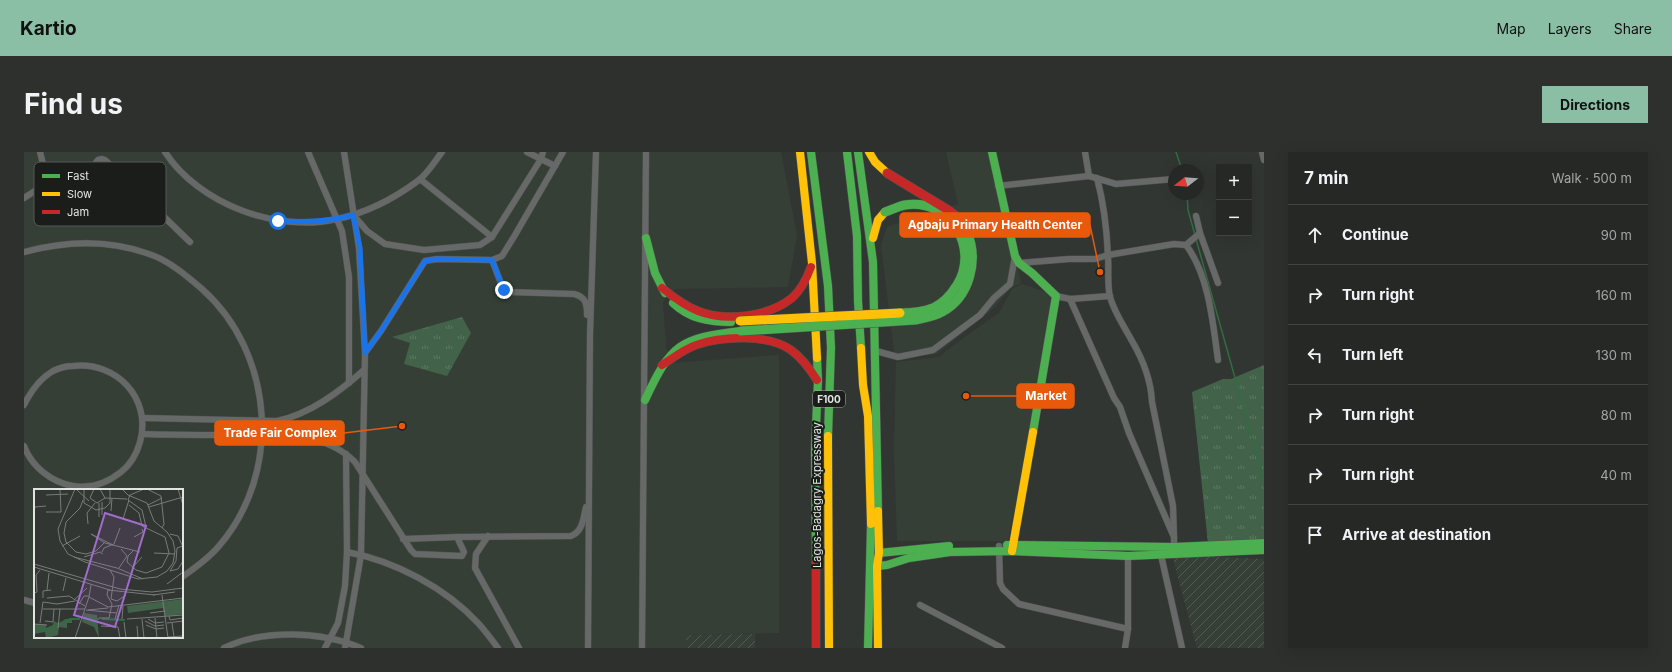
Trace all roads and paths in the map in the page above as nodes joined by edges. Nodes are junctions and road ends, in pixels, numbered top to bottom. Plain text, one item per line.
1 (40, 152) edge
2 (165, 152) edge
3 (308, 152) edge
4 (344, 152) edge
5 (442, 152) edge
6 (527, 152) edge
7 (543, 152) edge
8 (563, 152) edge
9 (596, 152) edge
10 (646, 152) edge
11 (800, 152) edge
12 (811, 152) edge
13 (847, 152) edge
14 (858, 152) edge
15 (869, 152) edge
16 (992, 152) edge
17 (1085, 152) edge
18 (1262, 152) edge
19 (541, 159) junction
20 (1264, 160) edge
21 (42, 162) edge
22 (96, 162) edge
23 (107, 162) edge
24 (555, 166) junction
25 (1089, 176) junction
26 (1098, 178) junction
27 (420, 179) junction
28 (1168, 180) edge
29 (998, 186) junction
30 (34, 192) edge
31 (24, 198) edge
32 (353, 215) junction
33 (1196, 216) dead end
34 (166, 219) edge
35 (336, 220) junction
36 (1199, 234) junction
37 (492, 237) junction
38 (646, 238) junction
39 (190, 242) dead end
40 (871, 245) junction
41 (1186, 245) junction
42 (24, 252) edge
43 (1108, 255) junction
44 (492, 260) junction
45 (1017, 260) junction
46 (812, 263) junction
47 (1218, 283) dead end
48 (662, 288) junction
49 (1056, 296) junction
50 (1110, 296) junction
51 (1070, 299) junction
52 (740, 326) junction
53 (590, 334) junction
54 (876, 351) junction
55 (365, 353) junction
56 (1218, 360) dead end
57 (662, 365) junction
58 (364, 370) junction
59 (818, 381) junction
60 (349, 383) junction
61 (644, 400) junction
62 (24, 405) edge
63 (142, 418) junction
64 (262, 421) junction
65 (142, 434) junction
66 (263, 435) junction
67 (24, 446) edge
68 (346, 454) junction
69 (363, 475) junction
70 (588, 495) junction
71 (457, 536) junction
72 (488, 536) junction
73 (1174, 537) junction
74 (403, 539) junction
75 (1264, 543) edge
76 (1174, 547) junction
77 (999, 548) junction
78 (1012, 548) junction
79 (1264, 550) edge
80 (1161, 551) junction
81 (347, 552) junction
82 (878, 552) junction
83 (1123, 553) junction
84 (361, 555) junction
85 (877, 566) junction
86 (183, 576) edge
87 (24, 600) edge
88 (34, 603) edge
89 (920, 605) dead end
90 (1128, 629) junction
91 (330, 638) junction
92 (346, 645) edge
93 (224, 648) edge
94 (325, 648) edge
95 (361, 648) edge
96 (498, 648) edge
97 (519, 648) edge
98 (588, 648) edge
99 (642, 648) edge
100 (816, 648) edge
101 (829, 648) edge
102 (868, 648) edge
103 (878, 648) edge
104 (1002, 648) edge
105 (1125, 648) edge
106 (1182, 648) edge

1 - 21 street
2 - 35 street
3 - 35 street
4 - 32 street
5 - 27 street
6 - 19 street
7 - 19 street
8 - 24 street
9 - 53 street
10 - 38 street
11 - 46 main road, Lagos-Badagry Expressway
12 - 101 main road, Lagos-Badagry Expressway / F100
13 - 102 main road
14 - 40 main road
15 - 52 main road, bridge
16 - 29 main road
17 - 25 street
18 - 20 street
19 - 24 street
19 - 37 street
22 - 23 street
24 - 44 street
25 - 26 street
25 - 29 street
26 - 28 street
26 - 43 street
27 - 32 street
27 - 37 street
29 - 45 main road
30 - 31 street
32 - 35 street
32 - 37 street
32 - 55 street
33 - 36 street
34 - 39 street
35 - 60 street
36 - 41 street
36 - 47 street
38 - 48 main road
38 - 61 street
40 - 52 main road, bridge
40 - 54 main road
41 - 43 street
41 - 56 street
42 - 64 street
43 - 45 street
43 - 50 street
44 - 53 street
44 - 55 street
45 - 49 main road
45 - 54 street
46 - 48 main road
46 - 59 main road, Lagos-Badagry Expressway
48 - 52 main road
49 - 51 street
49 - 78 main road
50 - 51 street
50 - 73 street
51 - 73 street
52 - 57 main road
53 - 70 street
54 - 82 main road
55 - 58 street
57 - 59 main road
57 - 61 main road
58 - 60 street
58 - 69 street
59 - 100 main road, Lagos-Badagry Expressway
60 - 64 street
61 - 99 street
62 - 63 street
63 - 64 street
63 - 65 street
64 - 66 street
65 - 66 street
65 - 67 street
66 - 68 street
66 - 86 street
68 - 69 street
68 - 81 street
69 - 74 street
69 - 84 street
70 - 72 street
70 - 98 street
71 - 72 street
71 - 74 street
71 - 74 street
72 - 97 street
73 - 76 street
75 - 76 main road
76 - 80 main road
77 - 78 main road
77 - 82 main road
77 - 85 main road
77 - 90 street
78 - 83 main road
79 - 80 main road
80 - 83 main road
80 - 106 street
81 - 84 street
81 - 91 street
82 - 85 main road
83 - 90 street
84 - 92 street
84 - 96 street
85 - 103 main road
87 - 88 street
89 - 104 street
90 - 105 street
91 - 92 street
91 - 93 street
91 - 94 street
92 - 95 street

